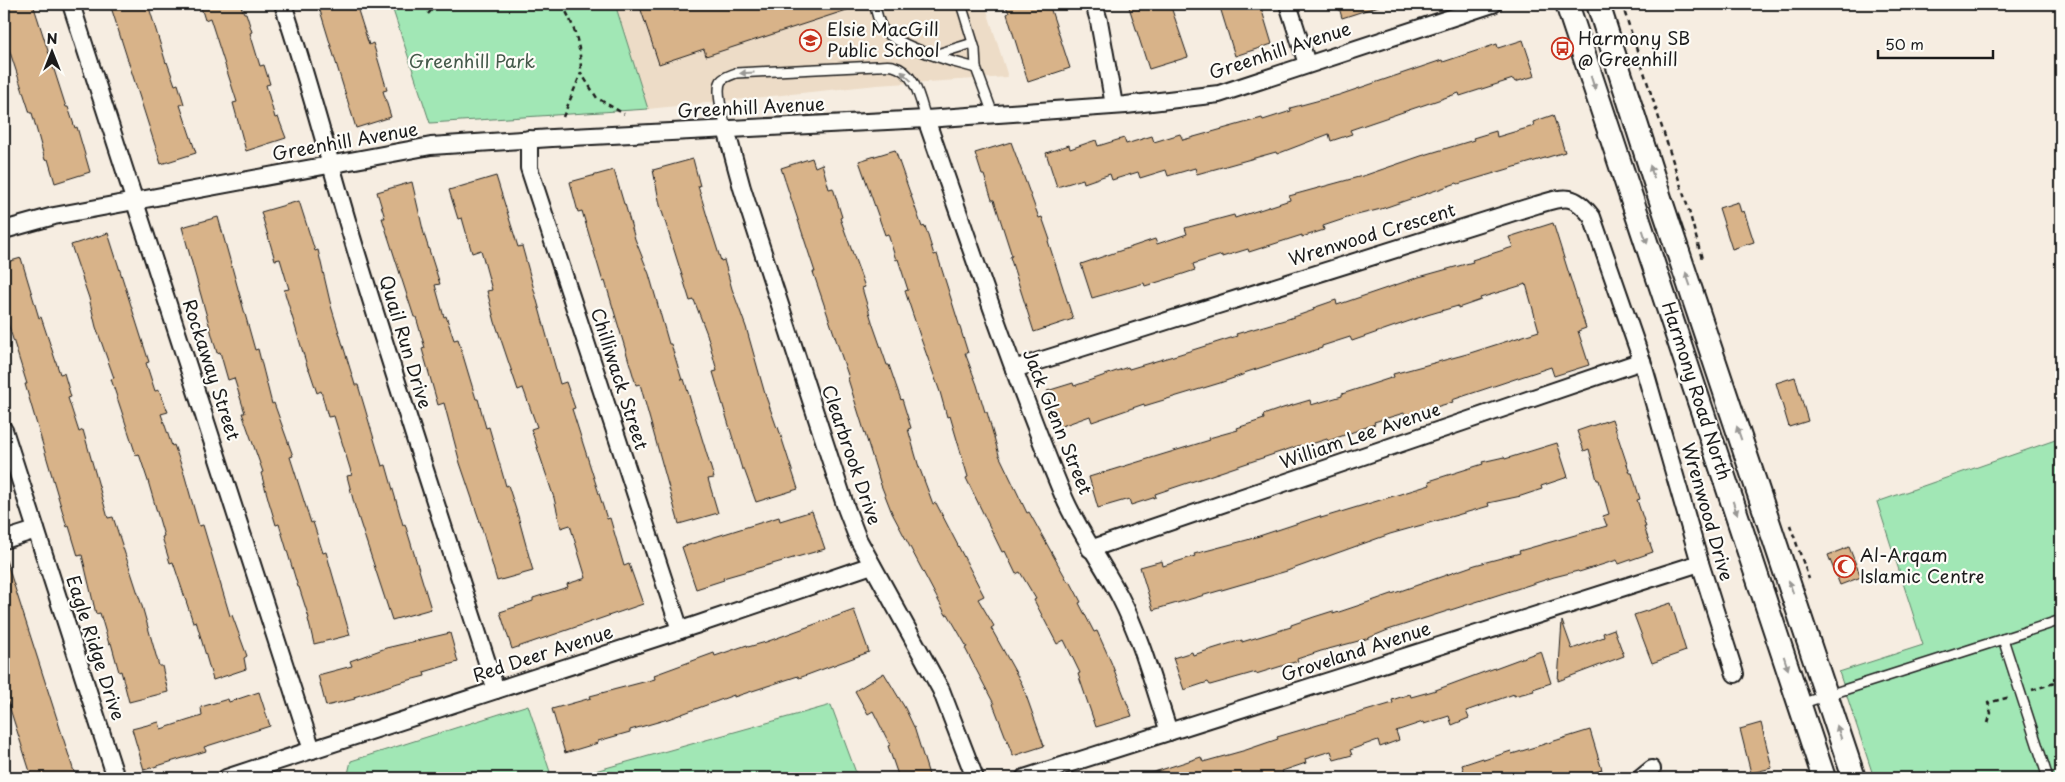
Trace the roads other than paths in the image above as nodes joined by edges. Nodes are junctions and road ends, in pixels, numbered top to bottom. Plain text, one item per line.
1 (71, 4) edge
2 (283, 4) edge
3 (874, 4) edge
4 (961, 4) edge
5 (1094, 4) edge
6 (1288, 4) edge
7 (1493, 4) edge
8 (1567, 4) edge
9 (1598, 4) edge
10 (973, 43) junction
11 (933, 55) junction
12 (1307, 64) junction
13 (976, 68) junction
14 (1114, 105) junction
15 (993, 114) junction
16 (926, 119) junction
17 (726, 130) junction
18 (529, 139) junction
19 (331, 165) junction
20 (135, 201) junction
21 (4, 230) edge
22 (1642, 361) junction
23 (1014, 369) junction
24 (4, 430) edge
25 (36, 530) junction
26 (4, 540) edge
27 (1090, 549) junction
28 (1700, 563) junction
29 (872, 565) junction
30 (2061, 620) edge
31 (680, 630) junction
32 (2003, 639) junction
33 (1735, 674) dead end
34 (496, 690) junction
35 (1827, 695) junction
36 (1800, 704) junction
37 (1169, 732) junction
38 (312, 750) junction
39 (116, 778) edge
40 (226, 778) edge
41 (975, 778) edge
42 (1024, 778) edge
43 (1824, 778) edge
44 (1854, 778) edge
45 (2048, 778) edge

1 - 20 street, Rockaway Street
2 - 19 street, Quail Run Drive
3 - 11 lane
4 - 10 lane
5 - 14 street
6 - 12 street
7 - 12 street, Greenhill Avenue
8 -> 36 main road, Harmony Road North
35 -> 9 main road, Harmony Road North
10 - 11 lane
10 - 13 lane
11 - 13 lane
12 - 14 street, Greenhill Avenue
13 - 15 lane
14 - 15 street, Greenhill Avenue
15 - 16 street, Greenhill Avenue
16 - 17 street, Greenhill Avenue
16 -> 17 lane
16 - 23 street, Jack Glenn Street
17 - 18 street, Greenhill Avenue
17 - 29 street, Clearbrook Drive
18 - 19 street, Greenhill Avenue
18 - 31 street, Chilliwack Street
19 - 20 street, Greenhill Avenue
19 - 34 street, Quail Run Drive
20 - 21 street, Greenhill Avenue
20 - 38 street, Rockaway Street
22 - 23 street, Wrenwood Crescent
22 - 27 street, William Lee Avenue
22 - 28 street, Wrenwood Drive
23 - 27 street, Jack Glenn Street
24 - 25 street, Eagle Ridge Drive
25 - 26 street
25 - 39 street, Eagle Ridge Drive
27 - 37 street, Jack Glenn Street
28 - 33 street, Wrenwood Drive
28 - 37 street, Groveland Avenue
29 - 31 street, Red Deer Avenue
29 - 41 street, Clearbrook Drive
30 - 32 lane
31 - 34 street, Red Deer Avenue
32 - 35 lane
32 - 45 lane
34 - 38 street, Red Deer Avenue
35 - 36 lane
44 -> 35 main road, Harmony Road North
36 - 43 main road, Harmony Road North
37 - 42 street, Groveland Avenue
38 - 40 street, Red Deer Avenue

